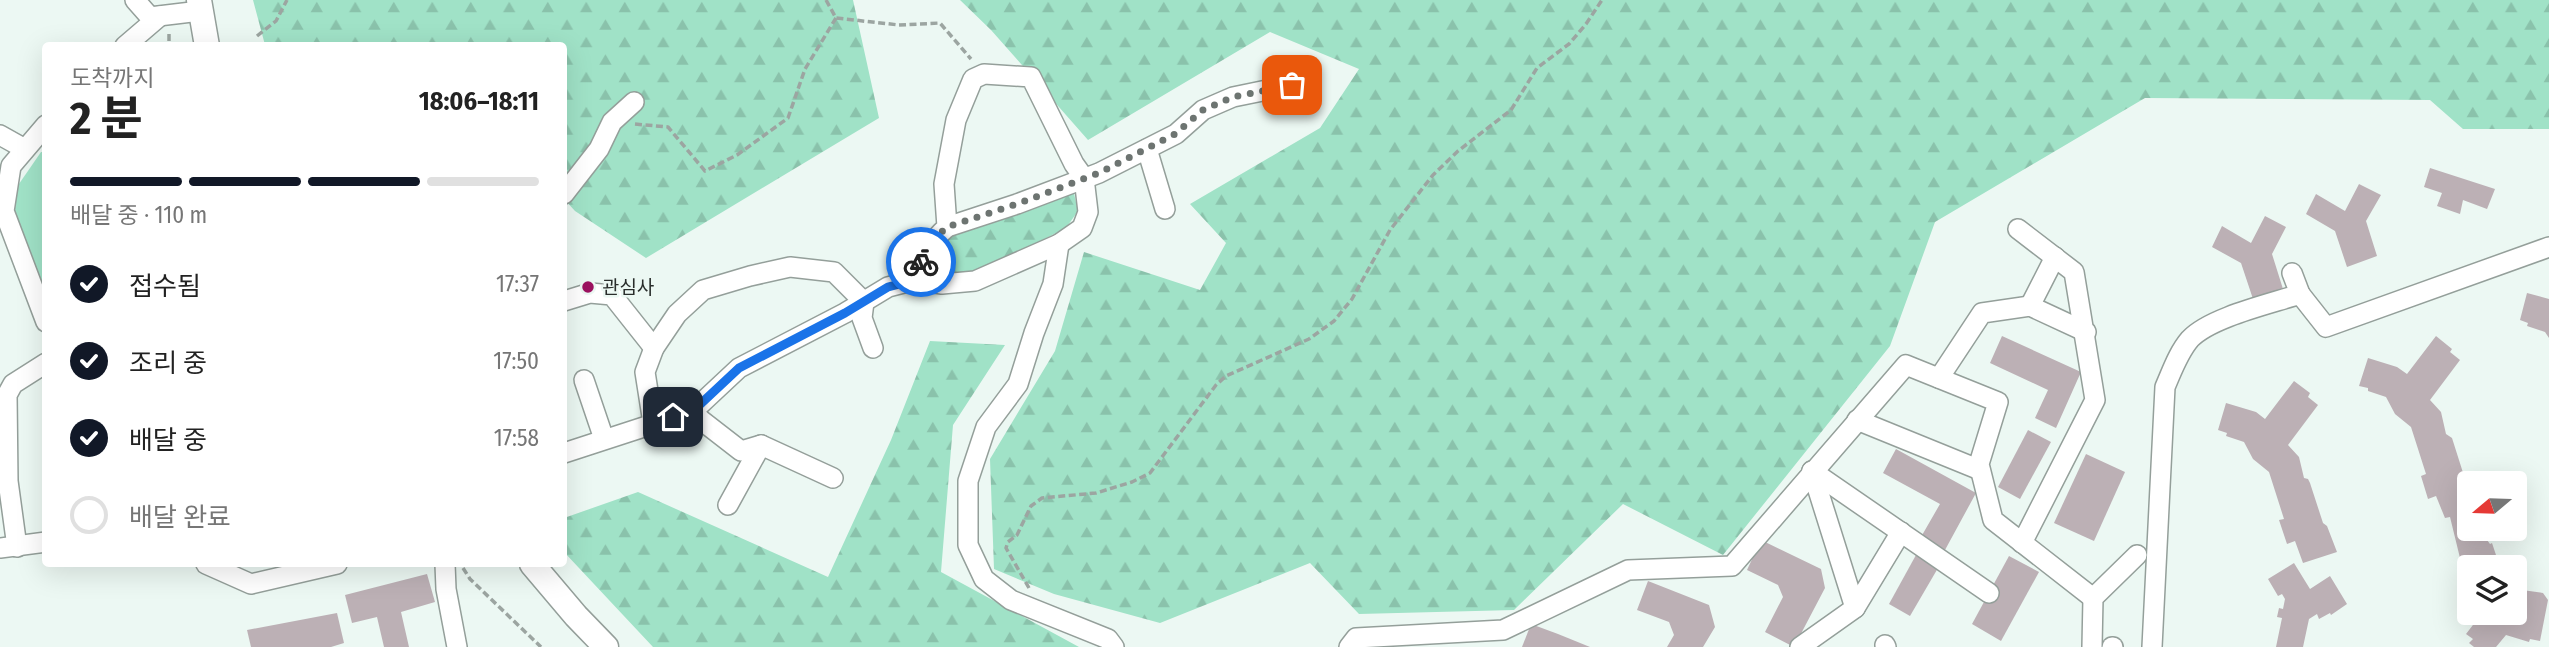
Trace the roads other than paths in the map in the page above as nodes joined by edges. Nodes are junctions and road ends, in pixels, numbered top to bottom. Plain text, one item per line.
1 (135, 0) edge
2 (199, 6) edge
3 (160, 16) junction
4 (130, 42) edge
5 (206, 42) edge
6 (1292, 85) dead end
7 (634, 102) dead end
8 (42, 130) edge
9 (0, 135) edge
10 (25, 149) junction
11 (1147, 149) junction
12 (1084, 178) junction
13 (567, 190) edge
14 (3, 192) edge
15 (1165, 209) dead end
16 (947, 227) junction
17 (2018, 229) dead end
18 (1059, 244) junction
19 (8, 247) edge
20 (2549, 247) edge
21 (2055, 257) junction
22 (2292, 273) dead end
23 (915, 280) junction
24 (2300, 294) junction
25 (567, 301) edge
26 (864, 302) junction
27 (2030, 306) junction
28 (42, 315) edge
29 (2086, 332) junction
30 (654, 348) junction
31 (873, 348) dead end
32 (42, 366) edge
33 (1938, 378) junction
34 (584, 380) dead end
35 (693, 411) junction
36 (1857, 420) junction
37 (653, 423) junction
38 (604, 439) junction
39 (761, 445) junction
40 (567, 452) edge
41 (1980, 470) junction
42 (1812, 471) junction
43 (833, 478) dead end
44 (4, 481) edge
45 (728, 505) dead end
46 (1901, 532) junction
47 (42, 543) edge
48 (2022, 543) junction
49 (8, 548) edge
50 (2137, 555) dead end
51 (213, 567) edge
52 (324, 567) edge
53 (445, 567) edge
54 (535, 567) edge
55 (1989, 593) dead end
56 (2092, 598) junction
57 (1855, 608) junction
58 (595, 644) edge
59 (457, 647) edge
60 (1114, 647) edge
61 (1349, 647) edge
62 (1800, 647) edge
63 (2092, 647) edge
64 (2152, 647) edge

1 - 3 street
2 - 3 street
2 - 5 main road
3 - 4 street
6 - 11 street
7 - 13 street
8 - 10 street
9 - 10 street
10 - 14 street
11 - 12 street
11 - 15 street
12 - 16 street
12 - 16 street
12 - 18 street
14 - 19 street
16 - 23 street
17 - 21 street
18 - 23 street
18 - 60 street
19 - 28 street
20 - 24 street
21 - 27 street
21 - 29 street
22 - 24 street
23 - 26 street
24 - 64 street
25 - 30 street
26 - 30 street
26 - 31 street
26 - 35 street
27 - 29 street
27 - 33 street
29 - 48 street
30 - 37 street
32 - 44 street
33 - 36 street
33 - 41 street
34 - 38 street
35 - 37 street
35 - 39 street
36 - 41 street
36 - 42 street
37 - 38 street
38 - 40 street
39 - 43 street
39 - 45 street
41 - 48 street
42 - 46 street
42 - 57 street
42 - 61 street
44 - 49 street
46 - 55 street
46 - 57 street
47 - 49 street
48 - 56 street
50 - 56 street
51 - 52 street
53 - 59 street
54 - 58 main road
56 - 63 street
57 - 62 street

